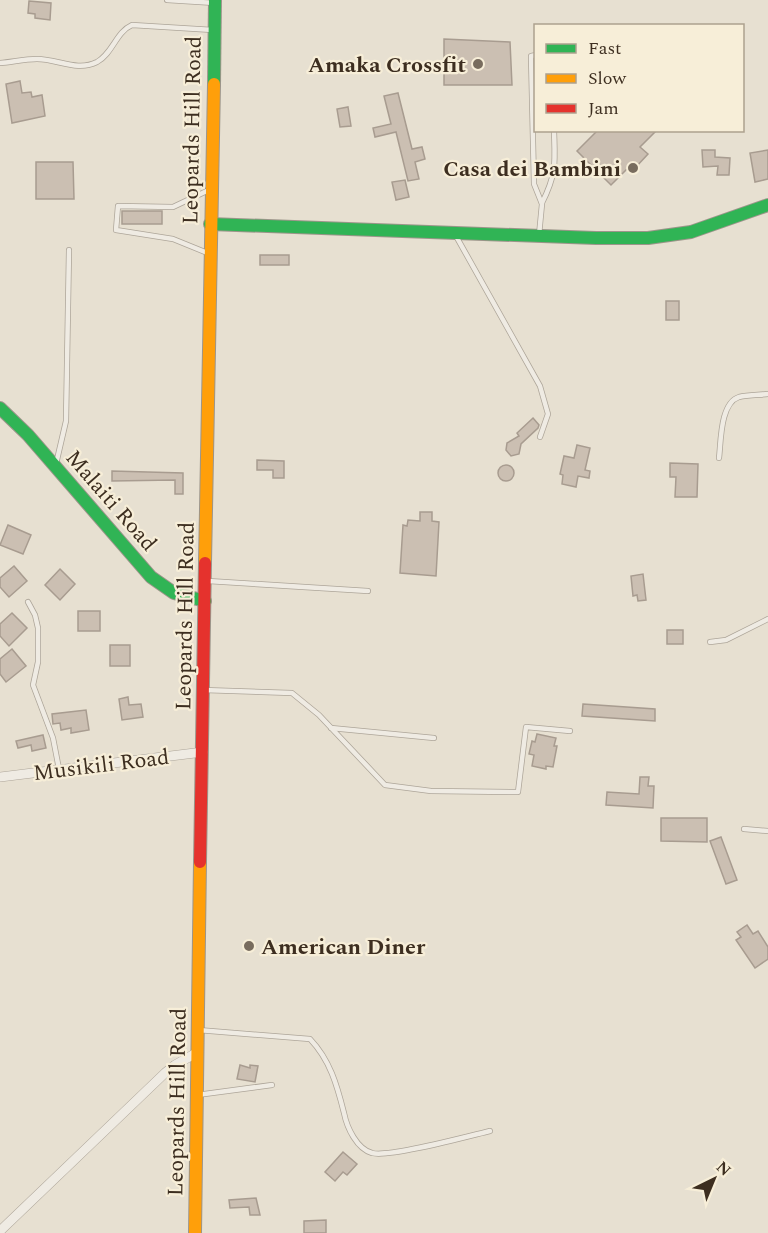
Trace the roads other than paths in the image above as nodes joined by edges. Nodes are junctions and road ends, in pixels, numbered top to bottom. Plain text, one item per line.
1 (167, 0) edge
2 (215, 1) edge
3 (214, 30) junction
4 (534, 56) edge
5 (0, 63) edge
6 (554, 132) edge
7 (211, 189) junction
8 (542, 204) junction
9 (768, 205) edge
10 (210, 224) junction
11 (455, 233) junction
12 (539, 235) junction
13 (69, 250) dead end
14 (210, 254) junction
15 (768, 394) edge
16 (0, 408) edge
17 (540, 437) dead end
18 (719, 458) dead end
19 (55, 466) junction
20 (205, 581) junction
21 (368, 591) dead end
22 (205, 601) junction
23 (28, 602) dead end
24 (768, 619) edge
25 (710, 642) dead end
26 (203, 690) junction
27 (331, 728) junction
28 (570, 731) dead end
29 (434, 738) dead end
30 (203, 752) junction
31 (59, 770) junction
32 (0, 777) edge
33 (744, 830) dead end
34 (768, 831) edge
35 (198, 1030) junction
36 (198, 1052) junction
37 (272, 1085) dead end
38 (197, 1095) junction
39 (490, 1131) dead end
40 (0, 1231) edge
41 (195, 1233) edge

1 - 2 lane
2 - 3 main road, Leopards Hill Road
3 - 5 lane
3 - 7 main road, Leopards Hill Road
4 - 8 lane
6 - 8 lane
7 - 10 main road, Leopards Hill Road
7 - 14 lane
8 - 12 lane
9 - 12 main road
10 - 11 main road
10 - 14 main road, Leopards Hill Road
11 - 12 main road
11 - 17 lane
13 - 19 lane
14 - 20 main road, Leopards Hill Road
15 - 18 lane
16 - 19 main road, Malaiti Road
19 - 22 main road, Malaiti Road
20 - 21 lane
20 - 22 main road, Leopards Hill Road
22 - 26 main road, Leopards Hill Road
23 - 31 lane
24 - 25 lane
26 - 27 lane
26 - 30 main road, Leopards Hill Road
27 - 28 lane
27 - 29 lane
30 - 31 street, Musikili Road
30 - 35 main road, Leopards Hill Road
31 - 32 street, Musikili Road
33 - 34 lane
35 - 36 main road, Leopards Hill Road
35 - 39 lane
36 - 38 main road, Leopards Hill Road
36 - 40 street
37 - 38 lane
38 - 41 main road, Leopards Hill Road

